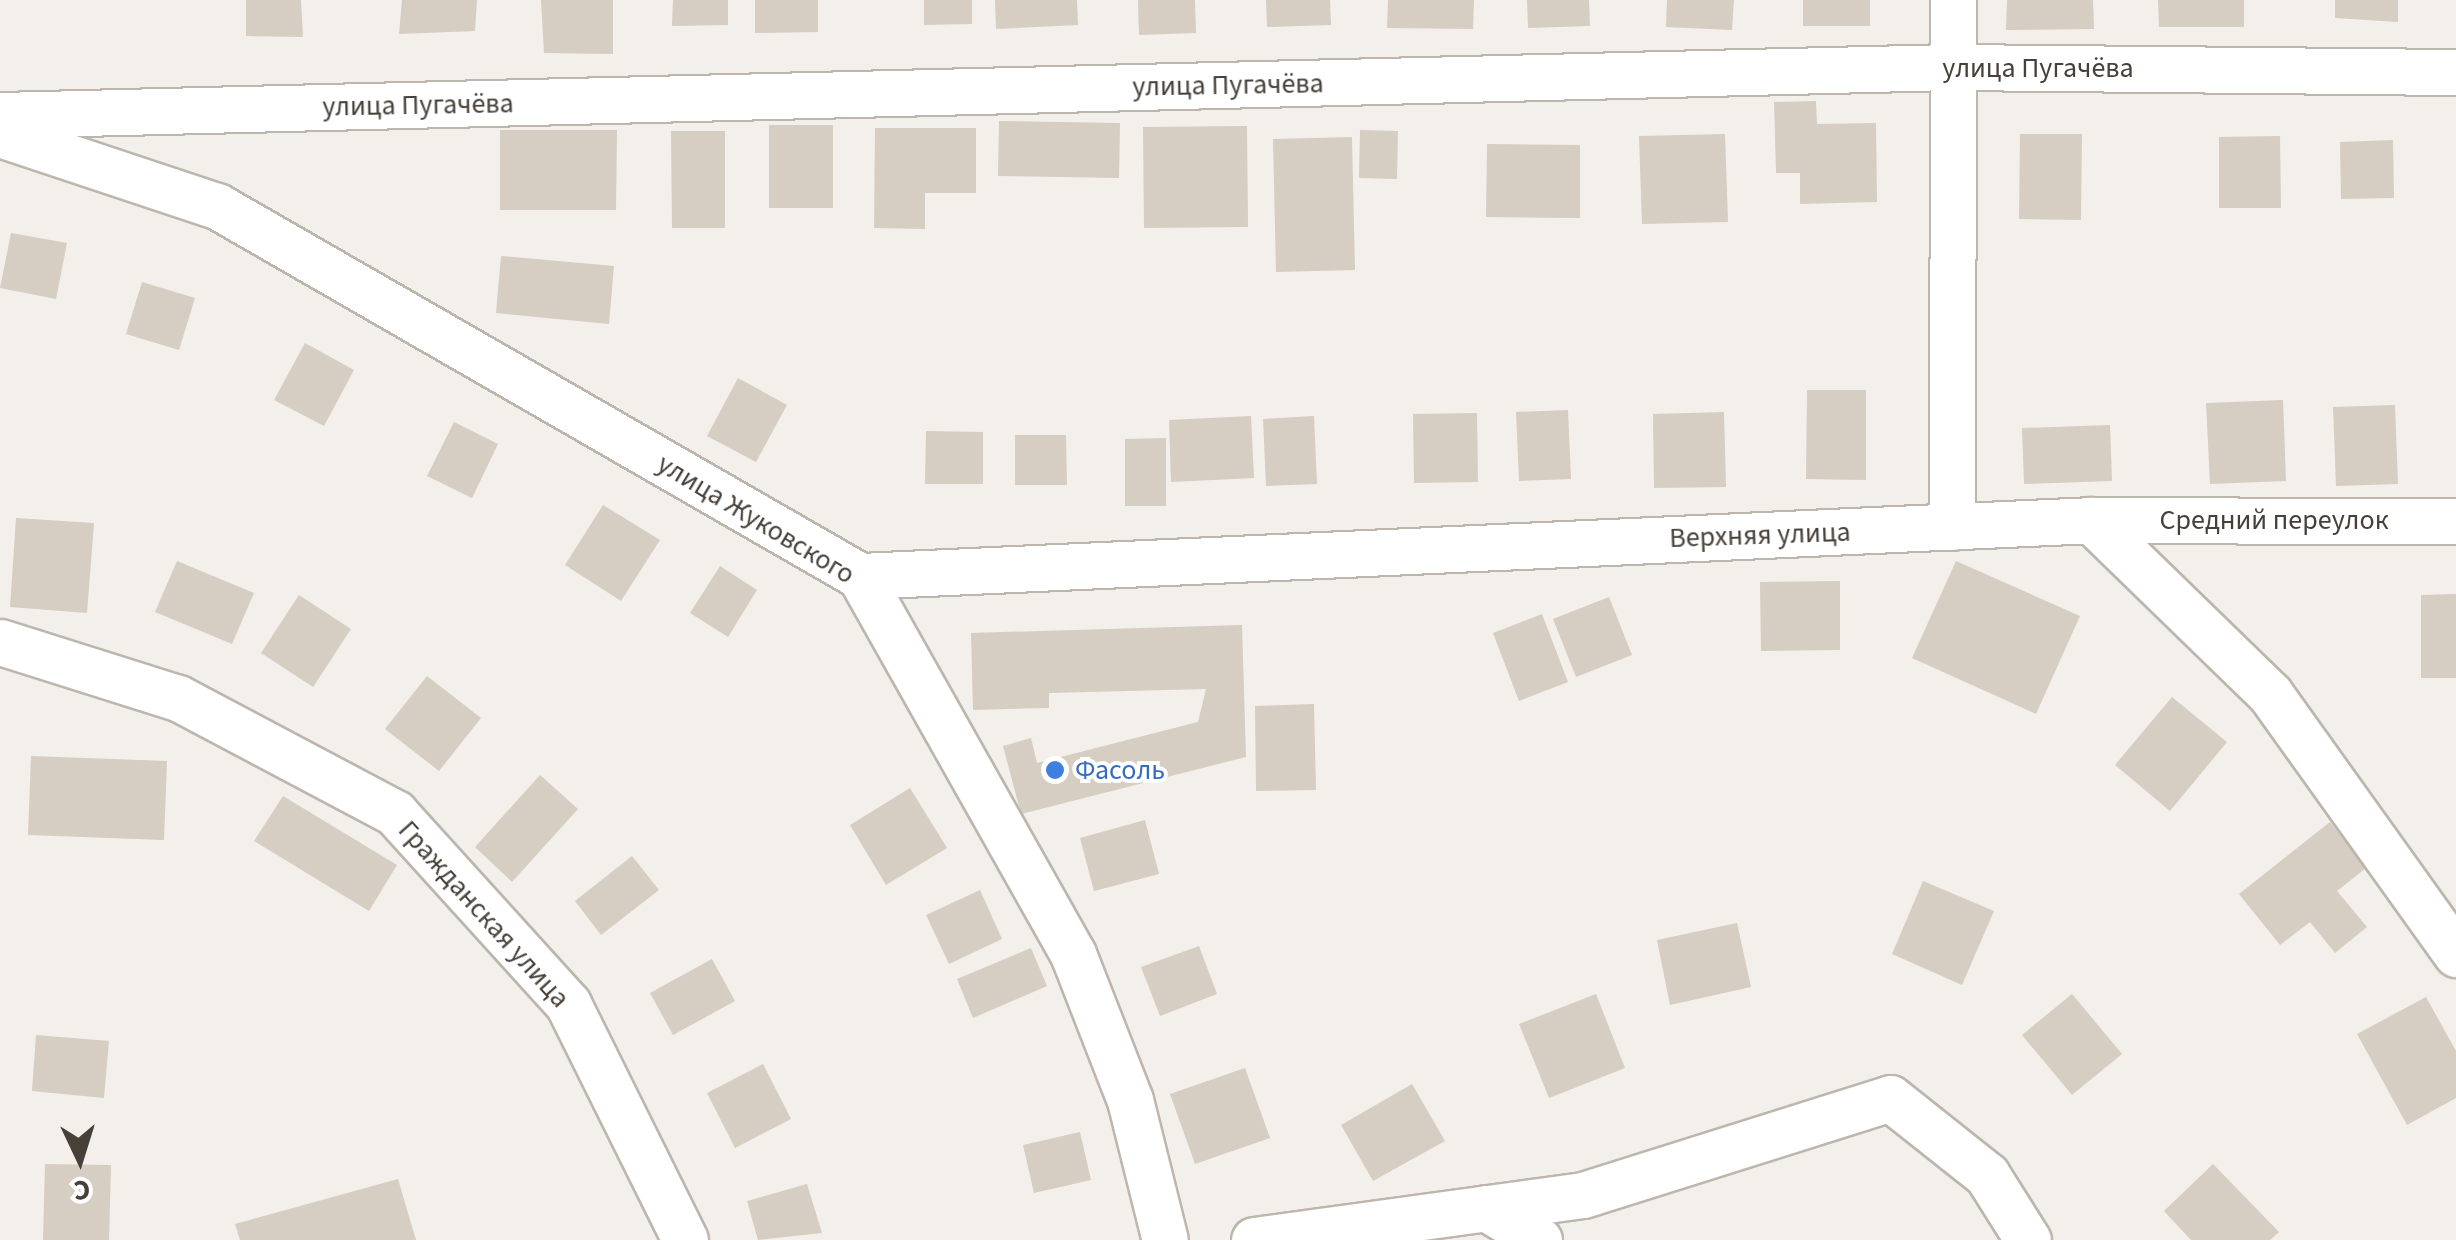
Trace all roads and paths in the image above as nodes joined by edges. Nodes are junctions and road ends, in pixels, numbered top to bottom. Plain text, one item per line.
1 (1953, 0) edge
2 (1952, 66) junction
3 (2456, 72) edge
4 (0, 115) edge
5 (0, 134) edge
6 (2091, 520) junction
7 (2456, 521) edge
8 (1952, 527) junction
9 (860, 576) junction
10 (0, 642) edge
11 (2456, 954) edge
12 (1486, 1208) junction
13 (685, 1240) edge
14 (1165, 1240) edge
15 (1254, 1240) edge
16 (1539, 1240) edge
17 (2028, 1240) edge

1 - 2 street
2 - 3 street, улица Пугачёва
2 - 4 street, улица Пугачёва
2 - 8 street
5 - 9 street, улица Жуковского
6 - 7 street, Средний переулок
6 - 8 street, Верхняя улица
6 - 11 street
8 - 9 street, Верхняя улица
9 - 14 street, улица Жуковского
10 - 13 street, Гражданская улица
12 - 15 street
12 - 16 street
12 - 17 street

